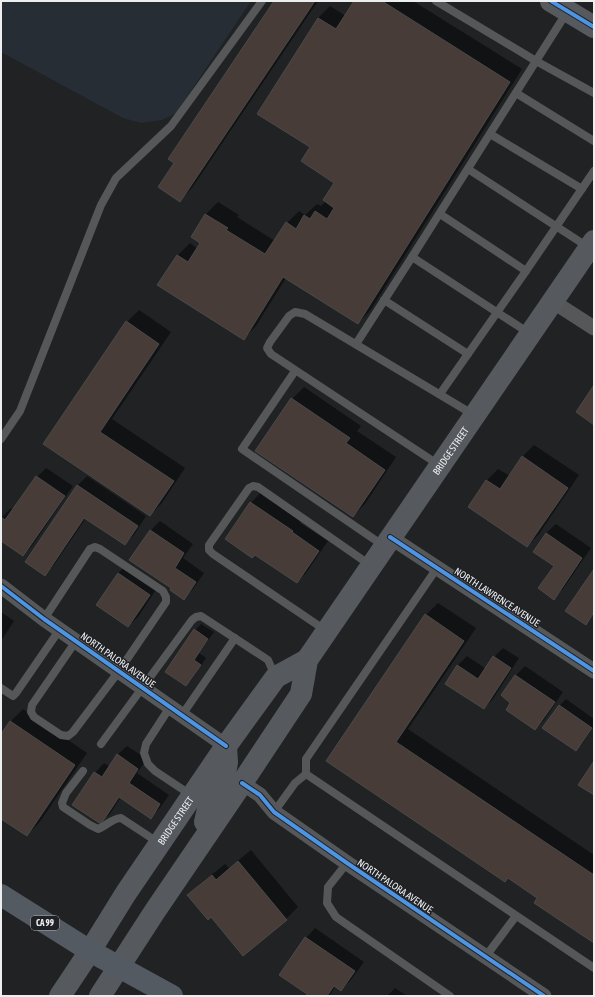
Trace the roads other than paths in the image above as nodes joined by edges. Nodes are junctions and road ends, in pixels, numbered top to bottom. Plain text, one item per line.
1 (262, 1) edge
2 (436, 1) edge
3 (559, 6) edge
4 (594, 27) edge
5 (536, 61) junction
6 (516, 92) junction
7 (594, 93) edge
8 (490, 134) junction
9 (594, 141) edge
10 (468, 169) junction
11 (594, 171) edge
12 (582, 189) junction
13 (440, 214) junction
14 (557, 226) junction
15 (592, 245) edge
16 (412, 257) junction
17 (526, 271) junction
18 (384, 300) junction
19 (552, 301) junction
20 (497, 313) junction
21 (594, 328) edge
22 (530, 334) junction
23 (356, 344) junction
24 (468, 354) junction
25 (295, 371) junction
26 (440, 394) junction
27 (474, 415) junction
28 (1, 439) edge
29 (439, 466) junction
30 (387, 541) junction
31 (371, 565) junction
32 (437, 568) junction
33 (1, 586) edge
34 (44, 618) junction
35 (60, 629) junction
36 (326, 631) junction
37 (235, 638) junction
38 (76, 641) junction
39 (306, 660) junction
40 (119, 671) junction
41 (594, 671) edge
42 (276, 677) junction
43 (1, 688) edge
44 (143, 688) junction
45 (176, 711) junction
46 (101, 744) dead end
47 (226, 746) junction
48 (83, 771) dead end
49 (306, 774) junction
50 (242, 783) junction
51 (192, 796) junction
52 (274, 812) junction
53 (160, 844) junction
54 (198, 848) junction
55 (347, 863) junction
56 (1, 895) edge
57 (516, 916) junction
58 (90, 951) junction
59 (486, 956) junction
60 (119, 967) junction
61 (594, 968) edge
62 (60, 996) edge
63 (100, 996) edge
64 (172, 996) edge
65 (450, 996) edge
66 (544, 996) edge

1 - 28 lane
2 - 5 lane
3 - 4 main road
3 - 5 lane
5 - 6 lane
5 - 7 lane
6 - 8 lane
6 - 9 lane
8 - 10 lane
8 - 12 lane
10 - 13 lane
10 - 14 lane
11 - 12 lane
12 - 14 lane
13 - 16 lane
13 - 17 lane
14 - 15 lane
14 - 17 lane
15 - 19 main road, BRIDGE STREET
16 - 18 lane
16 - 20 lane
17 - 20 lane
18 - 23 lane
18 - 24 lane
19 - 21 street
19 - 22 main road, BRIDGE STREET
20 - 22 lane
20 - 24 lane
22 - 27 main road, BRIDGE STREET
23 - 25 lane
23 - 26 lane
24 - 26 lane
25 - 29 lane
25 - 30 lane
26 - 27 lane
27 - 29 main road, BRIDGE STREET
29 - 30 main road, BRIDGE STREET
30 - 31 main road, BRIDGE STREET
30 - 32 street, NORTH LAWRENCE AVENUE
31 - 36 main road, BRIDGE STREET
31 - 36 lane
32 - 41 street, NORTH LAWRENCE AVENUE
32 - 49 lane
33 - 34 street, NORTH PALORA AVENUE
34 - 35 street, NORTH PALORA AVENUE
34 - 40 lane
35 - 38 street, NORTH PALORA AVENUE
35 - 43 lane
36 - 39 main road, BRIDGE STREET
37 - 42 lane
37 - 44 lane
37 - 45 lane
38 - 40 street, NORTH PALORA AVENUE
38 - 40 lane
39 - 42 main road, BRIDGE STREET
39 - 50 main road, BRIDGE STREET
40 - 44 street, NORTH PALORA AVENUE
42 - 47 main road, BRIDGE STREET
42 - 50 main road
44 - 45 street, NORTH PALORA AVENUE
44 - 46 lane
45 - 47 street, NORTH PALORA AVENUE
45 - 51 lane
47 - 51 main road, BRIDGE STREET
47 - 54 main road
48 - 53 lane
49 - 52 lane
49 - 57 lane
50 - 52 street, NORTH PALORA AVENUE
50 - 54 main road, BRIDGE STREET
51 - 53 main road, BRIDGE STREET
52 - 55 street, NORTH PALORA AVENUE
53 - 58 main road, BRIDGE STREET
54 - 60 main road, BRIDGE STREET
55 - 59 street, NORTH PALORA AVENUE
55 - 65 lane
56 - 58 highway, CA 99
57 - 59 lane
57 - 61 lane
58 - 60 highway, CA 99
58 - 62 main road, BRIDGE STREET
59 - 66 street, NORTH PALORA AVENUE
60 - 63 main road, BRIDGE STREET
60 - 64 highway, CA 99

